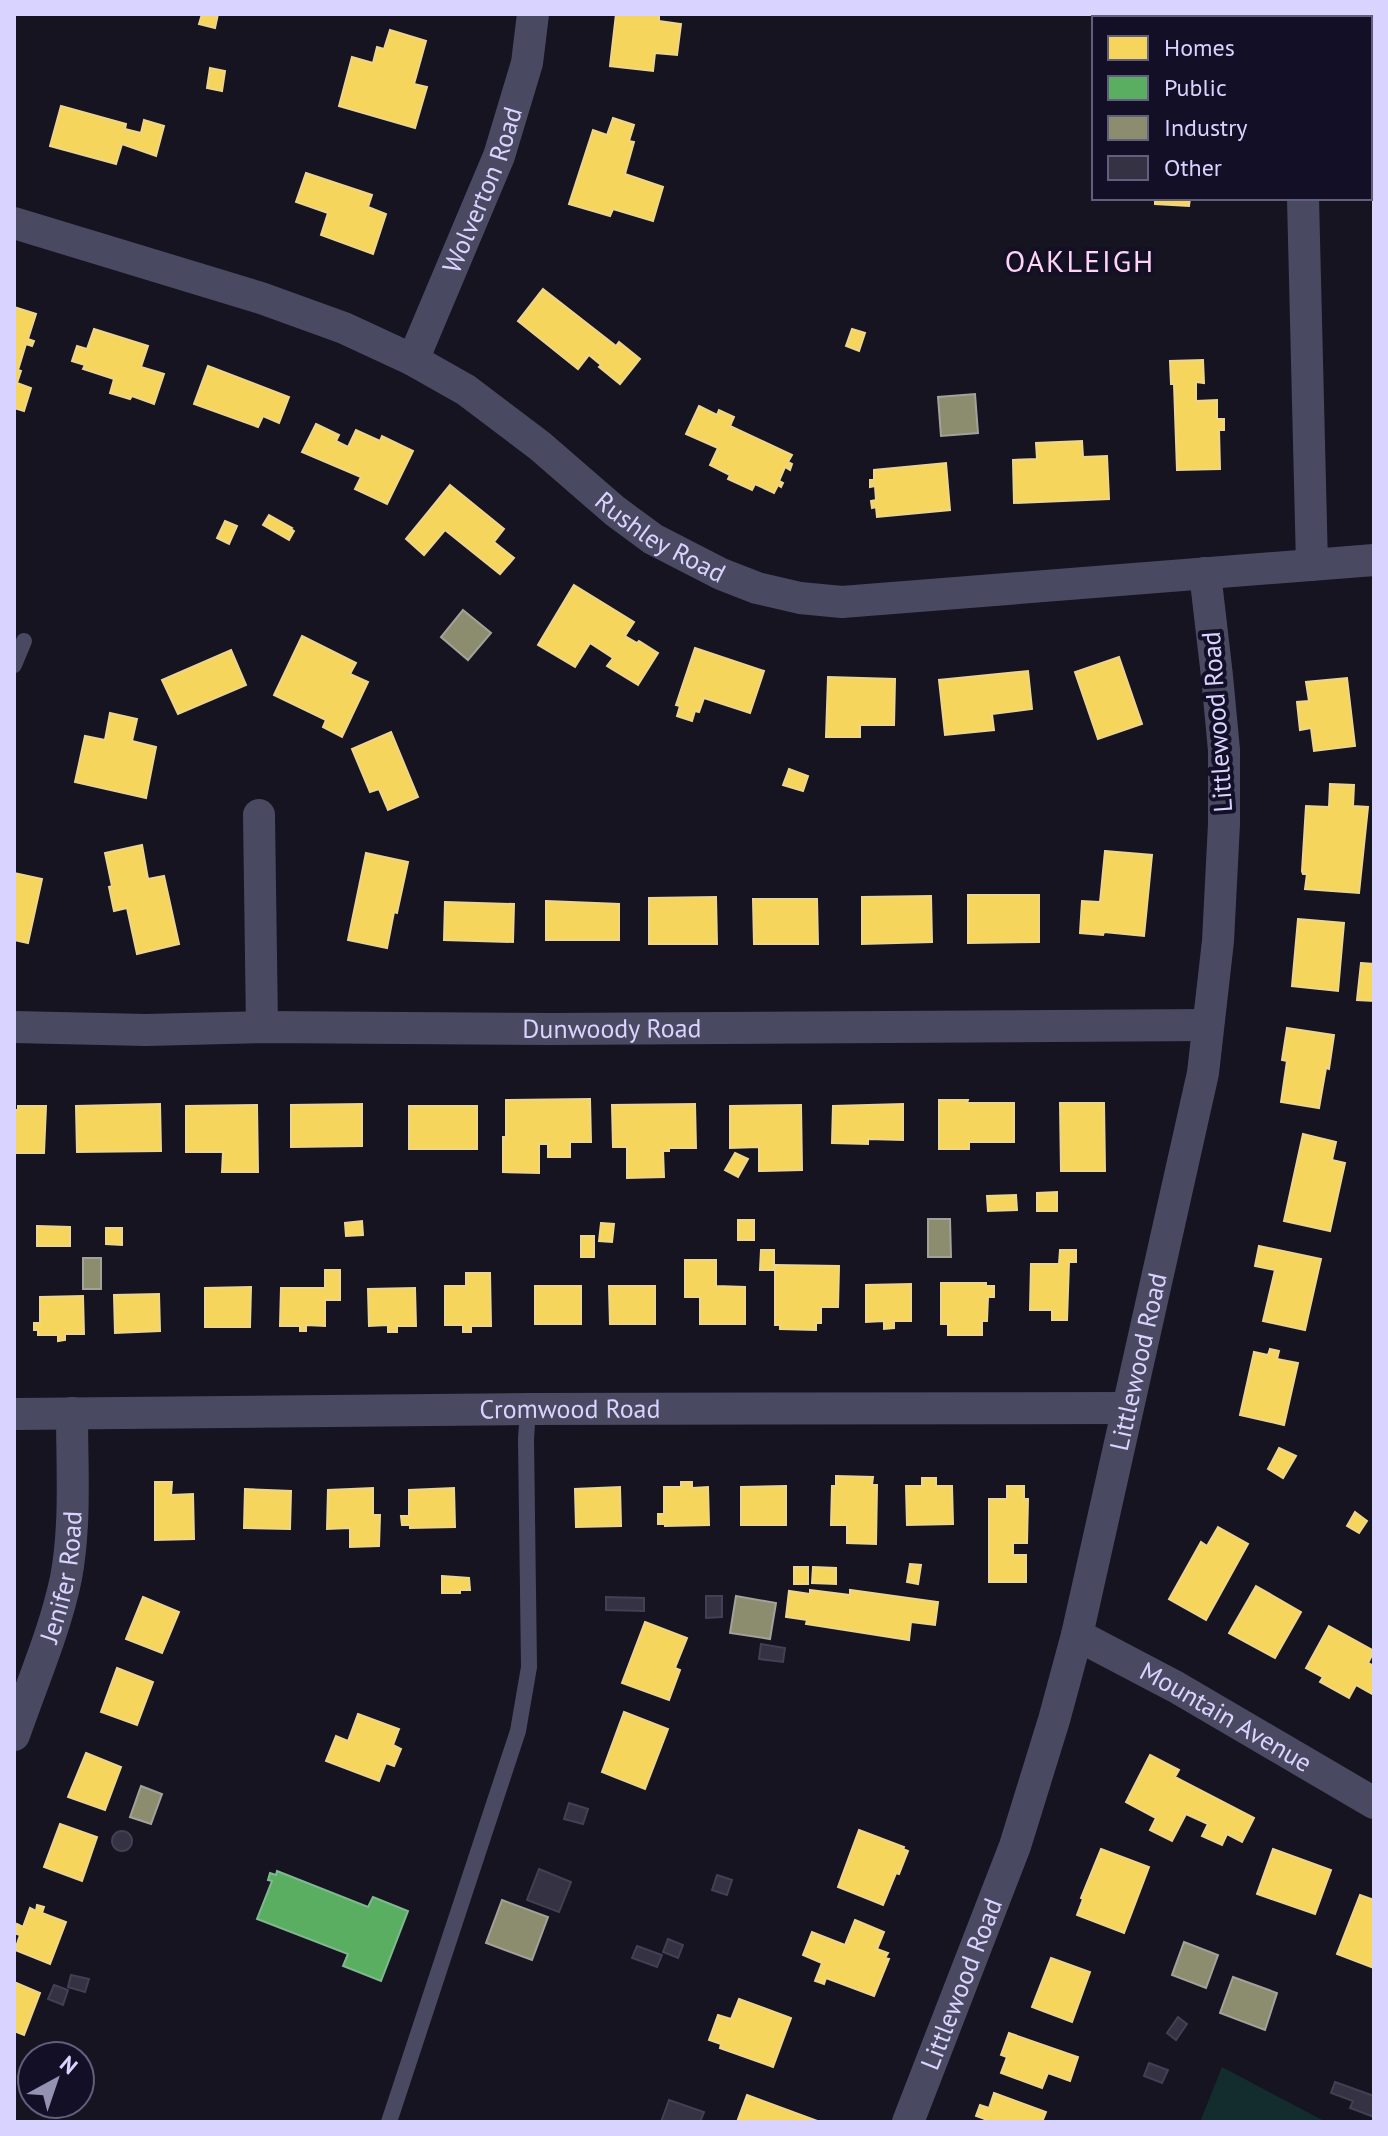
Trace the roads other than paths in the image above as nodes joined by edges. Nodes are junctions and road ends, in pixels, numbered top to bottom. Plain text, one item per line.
1 (533, 14) edge
2 (1303, 200) edge
3 (14, 223) edge
4 (413, 360) junction
5 (1374, 560) edge
6 (1312, 565) junction
7 (1205, 573) junction
8 (24, 641) dead end
9 (14, 665) edge
10 (259, 815) dead end
11 (1208, 1025) junction
12 (14, 1027) edge
13 (262, 1027) junction
14 (1127, 1408) junction
15 (528, 1409) junction
16 (72, 1413) junction
17 (14, 1414) edge
18 (1077, 1635) junction
19 (14, 1735) edge
20 (1374, 1803) edge
21 (389, 2122) edge
22 (908, 2122) edge

1 - 4 street, Wolverton Road
2 - 6 street
3 - 4 street, Rushley Road
4 - 7 street, Rushley Road
5 - 6 street, Rushley Road
6 - 7 street, Rushley Road
7 - 11 street, Littlewood Road
8 - 9 lane
10 - 13 street
11 - 13 street, Dunwoody Road
11 - 14 street, Littlewood Road
12 - 13 street, Dunwoody Road
14 - 15 street, Cromwood Road
14 - 18 street, Littlewood Road
15 - 16 street, Cromwood Road
15 - 21 lane
16 - 17 street, Cromwood Road
16 - 19 street, Jenifer Road
18 - 20 street, Mountain Avenue
18 - 22 street, Littlewood Road

